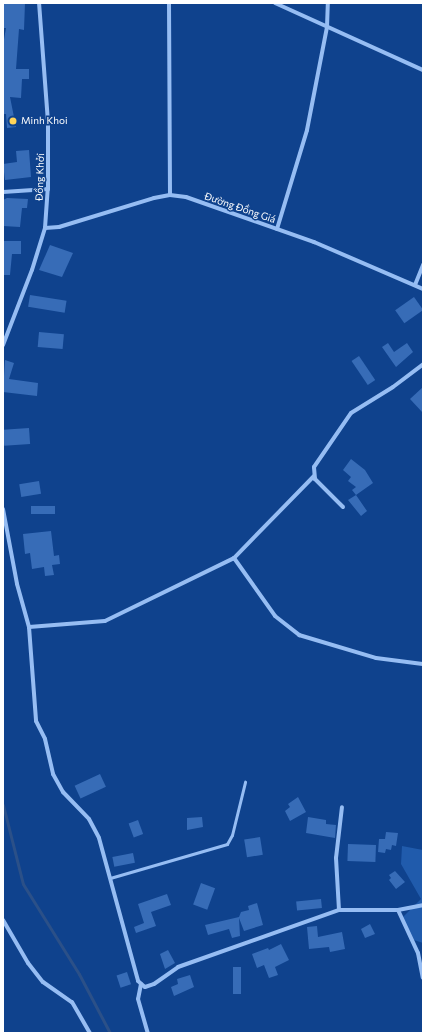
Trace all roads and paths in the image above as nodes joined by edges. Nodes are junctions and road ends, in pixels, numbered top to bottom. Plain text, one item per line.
1 (39, 3) edge
2 (168, 3) edge
3 (275, 3) edge
4 (328, 3) edge
5 (327, 27) junction
6 (423, 70) edge
7 (48, 189) junction
8 (3, 192) edge
9 (170, 196) junction
10 (44, 228) junction
11 (277, 229) junction
12 (423, 265) edge
13 (415, 285) junction
14 (423, 289) edge
15 (3, 344) edge
16 (423, 364) edge
17 (314, 476) junction
18 (342, 507) dead end
19 (3, 509) edge
20 (234, 558) junction
21 (29, 627) junction
22 (423, 664) edge
23 (245, 782) dead end
24 (342, 807) dead end
25 (110, 878) junction
26 (423, 905) edge
27 (339, 910) junction
28 (398, 910) junction
29 (3, 920) edge
30 (423, 978) edge
31 (141, 984) junction
32 (90, 1033) edge
33 (148, 1033) edge

1 - 7 street, Đồng Khởi
2 - 9 street
3 - 5 street
4 - 5 street
5 - 6 street
5 - 11 street
7 - 8 street
7 - 10 street, Đồng Khởi
9 - 10 street, Đường Đồng Giá
9 - 11 street, Đường Đồng Giá
10 - 15 street, Đồng Khởi
11 - 13 street, Đường Đồng Giá
12 - 13 street
13 - 14 street, Đường Đồng Giá
16 - 17 street
17 - 18 street
17 - 20 street
19 - 21 street
20 - 21 street
20 - 22 street
21 - 25 street
23 - 25 lane
24 - 27 street
25 - 31 street
26 - 28 street
27 - 28 street
27 - 31 street
28 - 30 street
29 - 32 street
31 - 33 street

